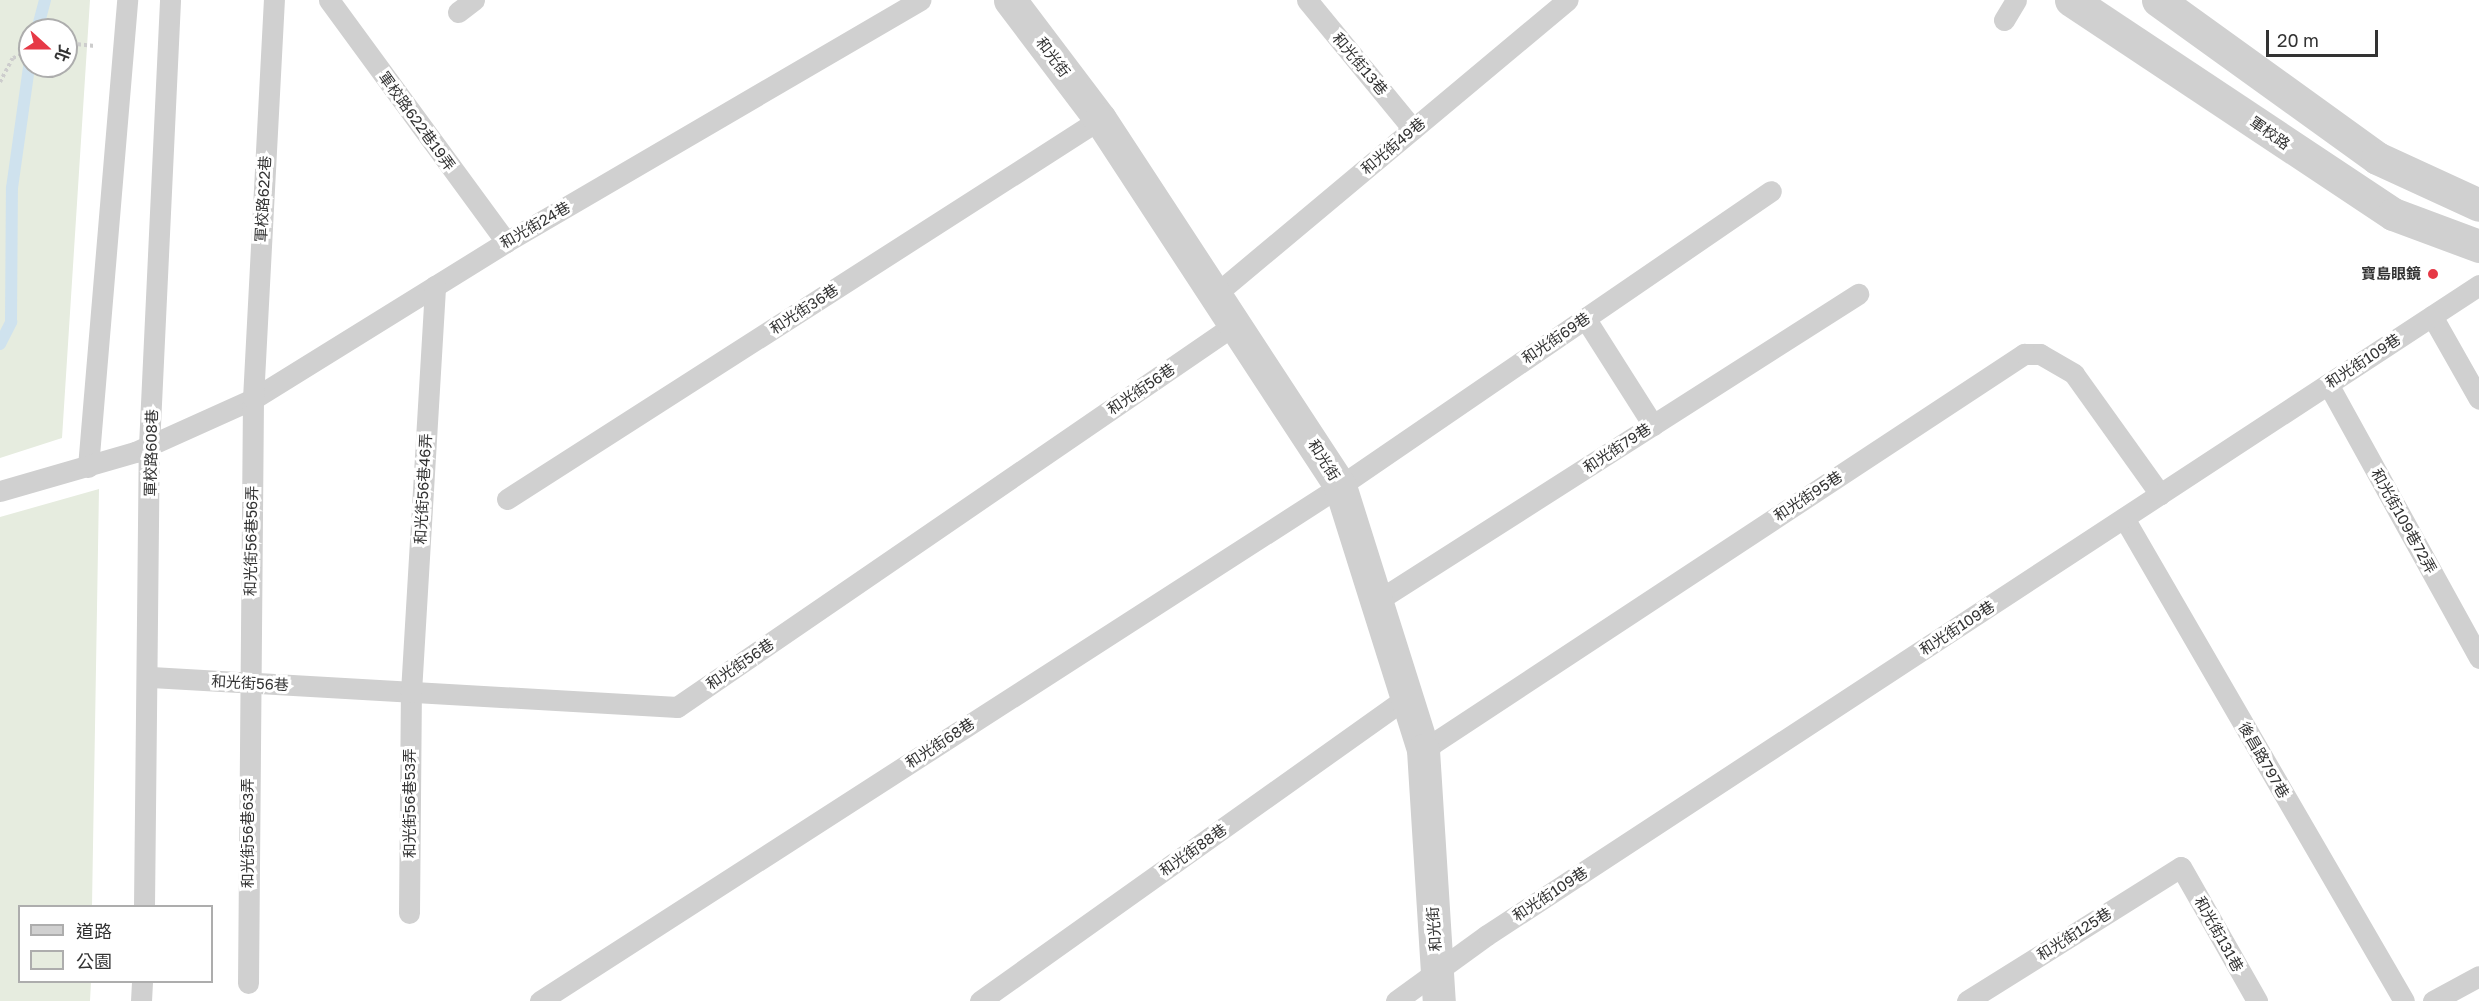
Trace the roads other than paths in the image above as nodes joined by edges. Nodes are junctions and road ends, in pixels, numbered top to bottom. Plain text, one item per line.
1 (127, 0) edge
2 (170, 0) edge
3 (274, 0) edge
4 (329, 0) edge
5 (920, 0) edge
6 (1010, 0) edge
7 (1307, 0) edge
8 (1568, 0) edge
9 (2016, 0) edge
10 (2072, 0) edge
11 (2158, 0) edge
12 (2004, 21) dead end
13 (1100, 119) junction
14 (1413, 129) junction
15 (1771, 191) dead end
16 (2479, 205) edge
17 (506, 242) junction
18 (2479, 246) edge
19 (2479, 285) edge
20 (435, 286) junction
21 (1217, 293) junction
22 (1858, 294) dead end
23 (2432, 316) junction
24 (1585, 318) junction
25 (1237, 322) junction
26 (2328, 384) junction
27 (253, 399) junction
28 (2479, 399) edge
29 (1653, 425) junction
30 (149, 446) junction
31 (88, 467) junction
32 (1340, 486) junction
33 (0, 491) edge
34 (2160, 494) junction
35 (507, 499) dead end
36 (2124, 518) junction
37 (1377, 602) junction
38 (2479, 658) edge
39 (151, 677) junction
40 (248, 683) junction
41 (411, 692) junction
42 (1406, 698) junction
43 (1423, 750) junction
44 (2181, 867) joint
45 (144, 905) edge
46 (409, 913) dead end
47 (2479, 976) edge
48 (142, 983) edge
49 (248, 983) dead end
50 (1438, 987) edge
51 (141, 1001) edge
52 (540, 1001) edge
53 (980, 1001) edge
54 (1396, 1001) edge
55 (1967, 1001) edge
56 (2257, 1001) edge
57 (2404, 1001) edge
58 (2433, 1001) edge

1 - 31 lane
2 - 30 lane, 軍校路608巷
3 - 27 lane, 軍校路622巷
4 - 17 lane, 軍校路622巷19弄
5 - 17 lane, 和光街24巷
6 - 13 street, 和光街
7 - 14 lane, 和光街13巷
8 - 14 lane, 和光街49巷
9 - 12 lane
10 - 18 street, 軍校路
11 - 16 street
13 - 21 street, 和光街
13 - 35 lane, 和光街36巷
14 - 21 lane, 和光街49巷
15 - 24 lane, 和光街69巷
17 - 20 lane, 和光街24巷
19 - 23 lane, 和光街109巷
20 - 27 lane, 和光街24巷
20 - 41 lane, 和光街56巷46弄
21 - 25 street, 和光街
22 - 29 lane, 和光街79巷
23 - 26 lane, 和光街109巷
23 - 28 lane
24 - 29 lane
24 - 32 lane, 和光街69巷
25 - 32 street, 和光街
25 - 41 lane, 和光街56巷
26 - 34 lane, 和光街109巷
26 - 38 lane, 和光街109巷72弄
27 - 30 lane, 和光街24巷
27 - 40 lane, 和光街56巷56弄
29 - 37 lane, 和光街79巷
30 - 31 lane, 和光街24巷
30 - 39 lane, 軍校路608巷
31 - 33 lane, 和光街24巷
32 - 37 street, 和光街
32 - 52 lane, 和光街68巷
34 - 36 lane, 和光街109巷
34 - 43 lane, 和光街95巷
36 - 50 lane, 和光街109巷
36 - 57 lane, 後昌路797巷
37 - 42 street, 和光街
39 - 40 lane, 和光街56巷
39 - 45 lane, 軍校路608巷
40 - 41 lane, 和光街56巷
40 - 49 lane, 和光街56巷63弄
41 - 46 lane, 和光街56巷53弄
42 - 43 street, 和光街
42 - 53 lane, 和光街88巷
43 - 50 street, 和光街
44 - 55 lane, 和光街125巷
44 - 56 lane, 和光街131巷
47 - 58 lane
48 - 51 lane
50 - 54 lane, 和光街109巷

